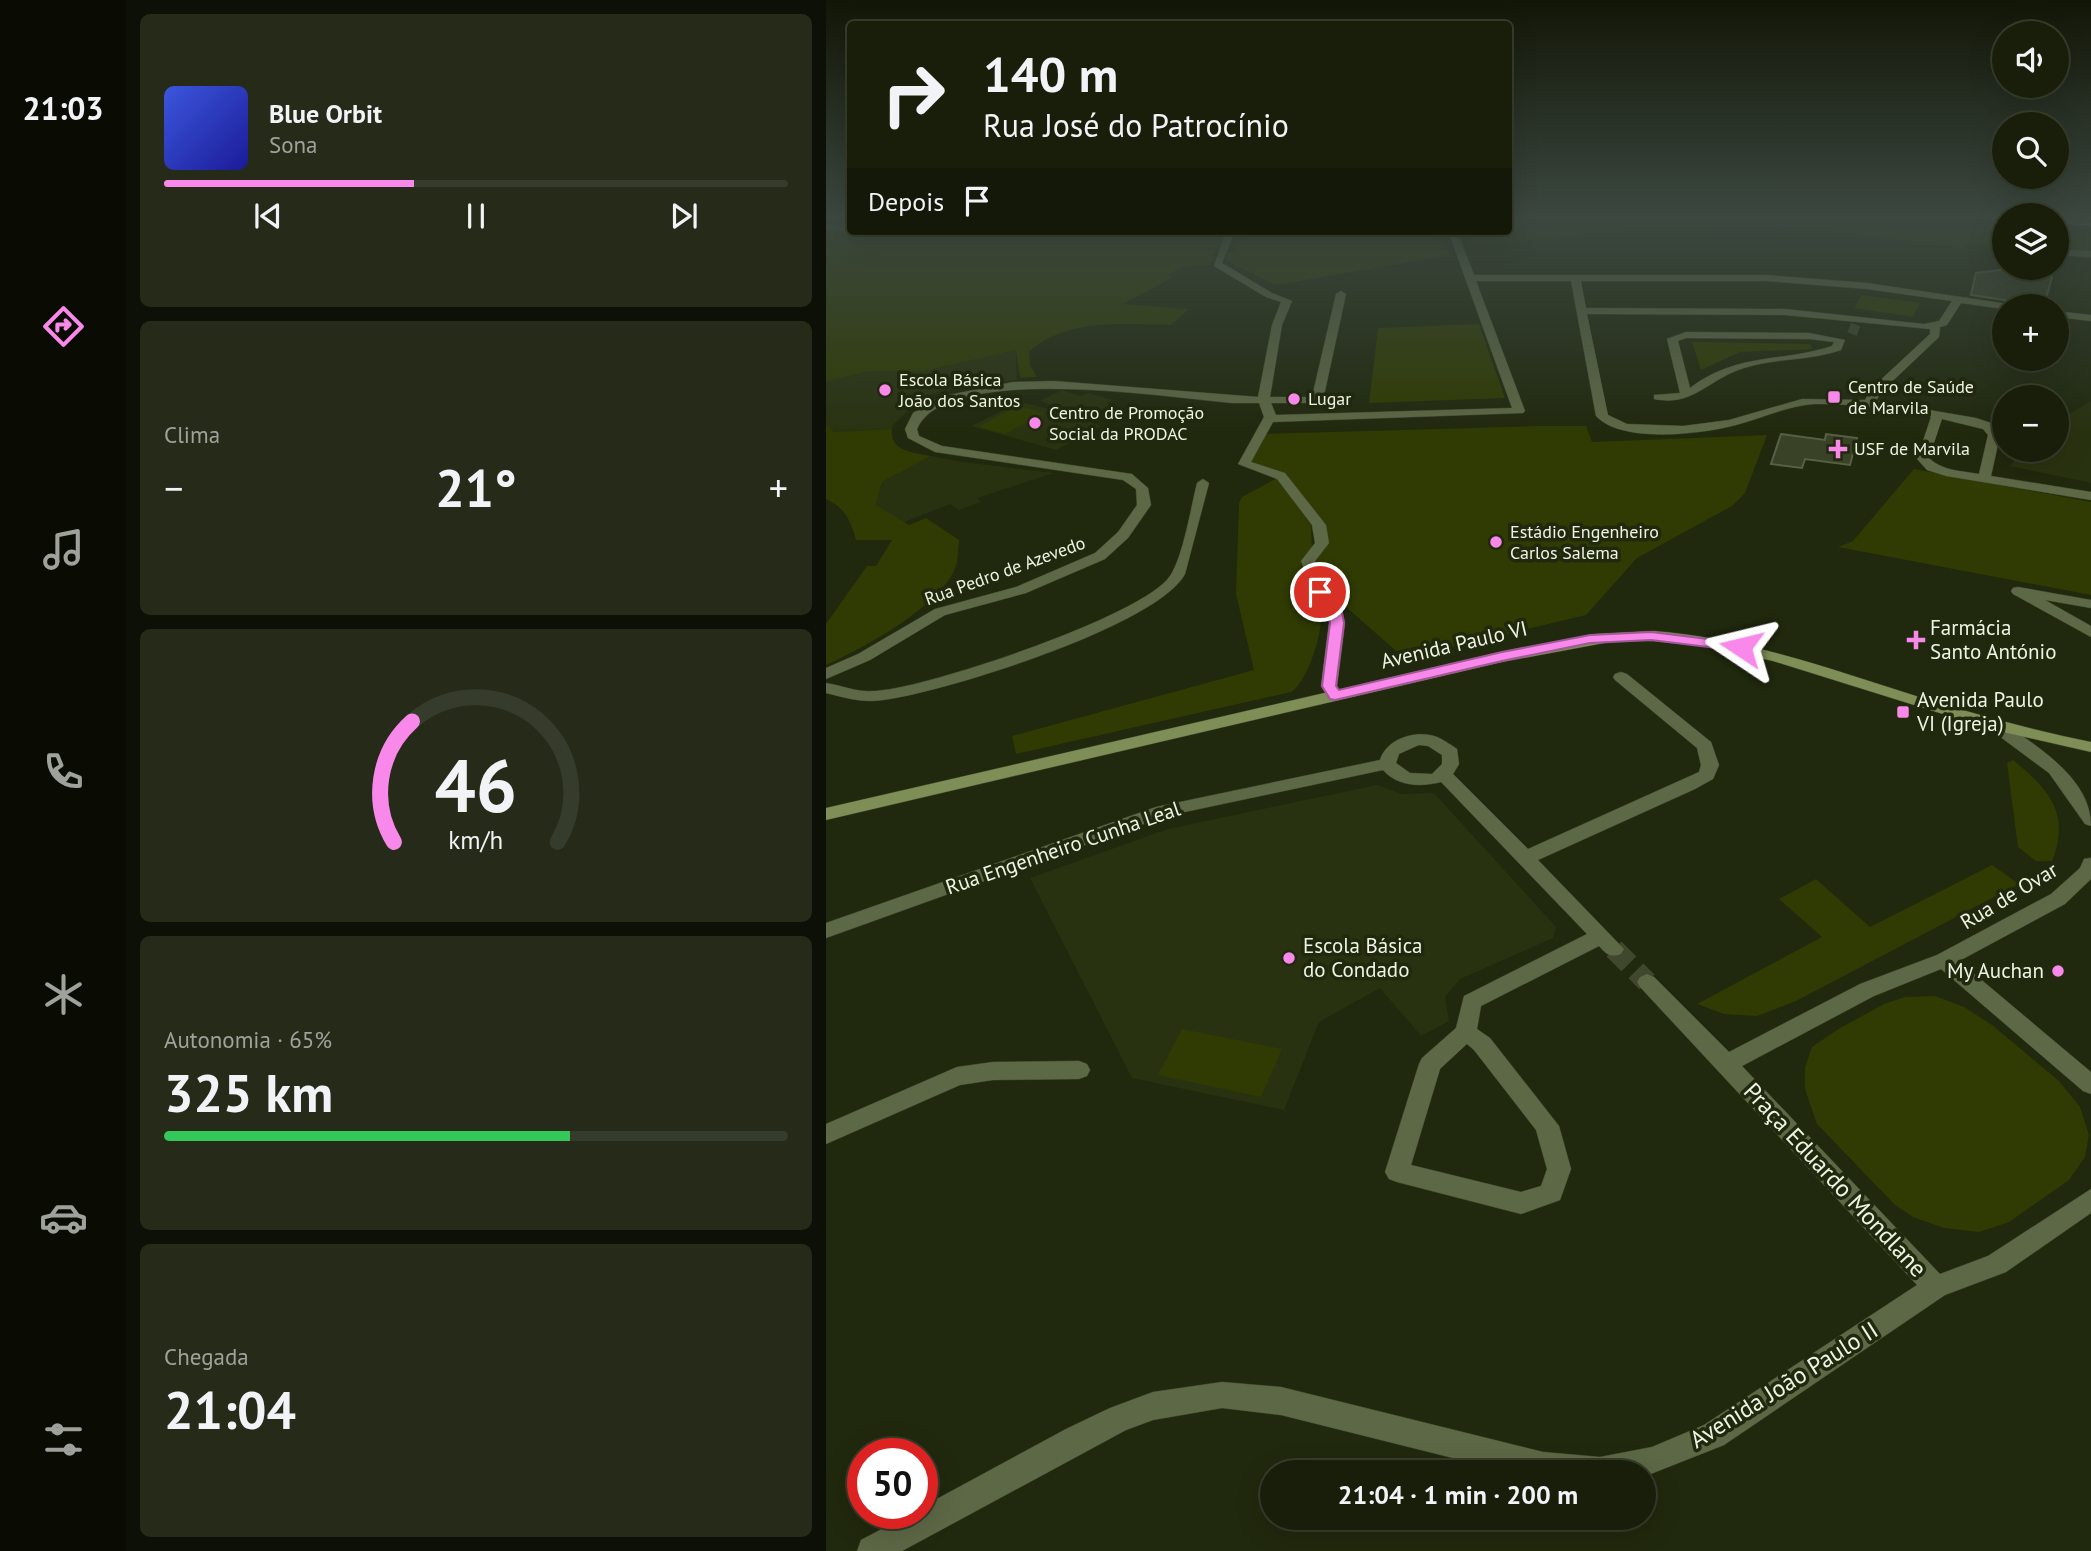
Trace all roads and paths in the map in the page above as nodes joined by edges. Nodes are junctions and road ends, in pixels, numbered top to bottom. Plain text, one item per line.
1 (1263, 291) edge
2 (1474, 291) edge
3 (1578, 291) edge
4 (1898, 291) edge
5 (1341, 294) dead end
6 (1958, 300) junction
7 (1992, 304) edge
8 (1582, 311) junction
9 (2069, 315) edge
10 (2091, 318) edge
11 (1936, 326) junction
12 (1852, 336) dead end
13 (1840, 340) junction
14 (1686, 396) junction
15 (1658, 397) dead end
16 (1264, 401) junction
17 (1868, 405) junction
18 (1937, 416) junction
19 (1270, 419) junction
20 (1984, 478) junction
21 (1203, 483) dead end
22 (2091, 496) edge
23 (2091, 604) edge
24 (2091, 632) edge
25 (826, 674) edge
26 (1621, 677) dead end
27 (826, 688) edge
28 (1335, 696) junction
29 (1997, 726) junction
30 (2091, 747) edge
31 (1387, 764) junction
32 (1443, 774) junction
33 (826, 814) edge
34 (2091, 820) edge
35 (1527, 857) junction
36 (2091, 864) edge
37 (826, 931) edge
38 (1944, 960) junction
39 (1647, 982) tunnel mouth
40 (1466, 1032) junction
41 (1726, 1064) junction
42 (1079, 1070) dead end
43 (2091, 1085) edge
44 (826, 1134) edge
45 (2091, 1200) edge
46 (1936, 1287) junction
47 (872, 1551) edge

1 - 16 street
2 - 19 street
3 - 8 street
4 - 6 street
5 - 16 street
6 - 7 street
6 - 11 street
8 - 11 street
8 - 17 street
9 - 10 street
11 - 17 street
12 - 13 street
13 - 14 street
13 - 14 street
14 - 15 street
16 - 19 street
16 - 25 street, Rua Pedro de Azevedo
17 - 18 street
18 - 20 street
18 - 20 street
19 - 28 street
20 - 22 street
21 - 27 street
23 - 24 street
26 - 35 street
28 - 29 main road, Avenida Paulo VI
28 - 33 main road, Avenida Paulo VI
29 - 30 main road, Avenida Paulo VI
29 - 34 street
31 - 32 street
31 - 32 street
31 - 37 street, Rua Engenheiro Cunha Leal
32 - 35 street
35 - 40 street
36 - 38 street, Rua de Ovar
38 - 41 street, Praça Eduardo Mondlane
38 - 43 street
39 - 41 street, Praça Eduardo Mondlane
40 - 40 street
41 - 46 street, Praça Eduardo Mondlane
42 - 44 street
45 - 46 street, Praça Eduardo Mondlane
46 - 47 street, Avenida João Paulo II

